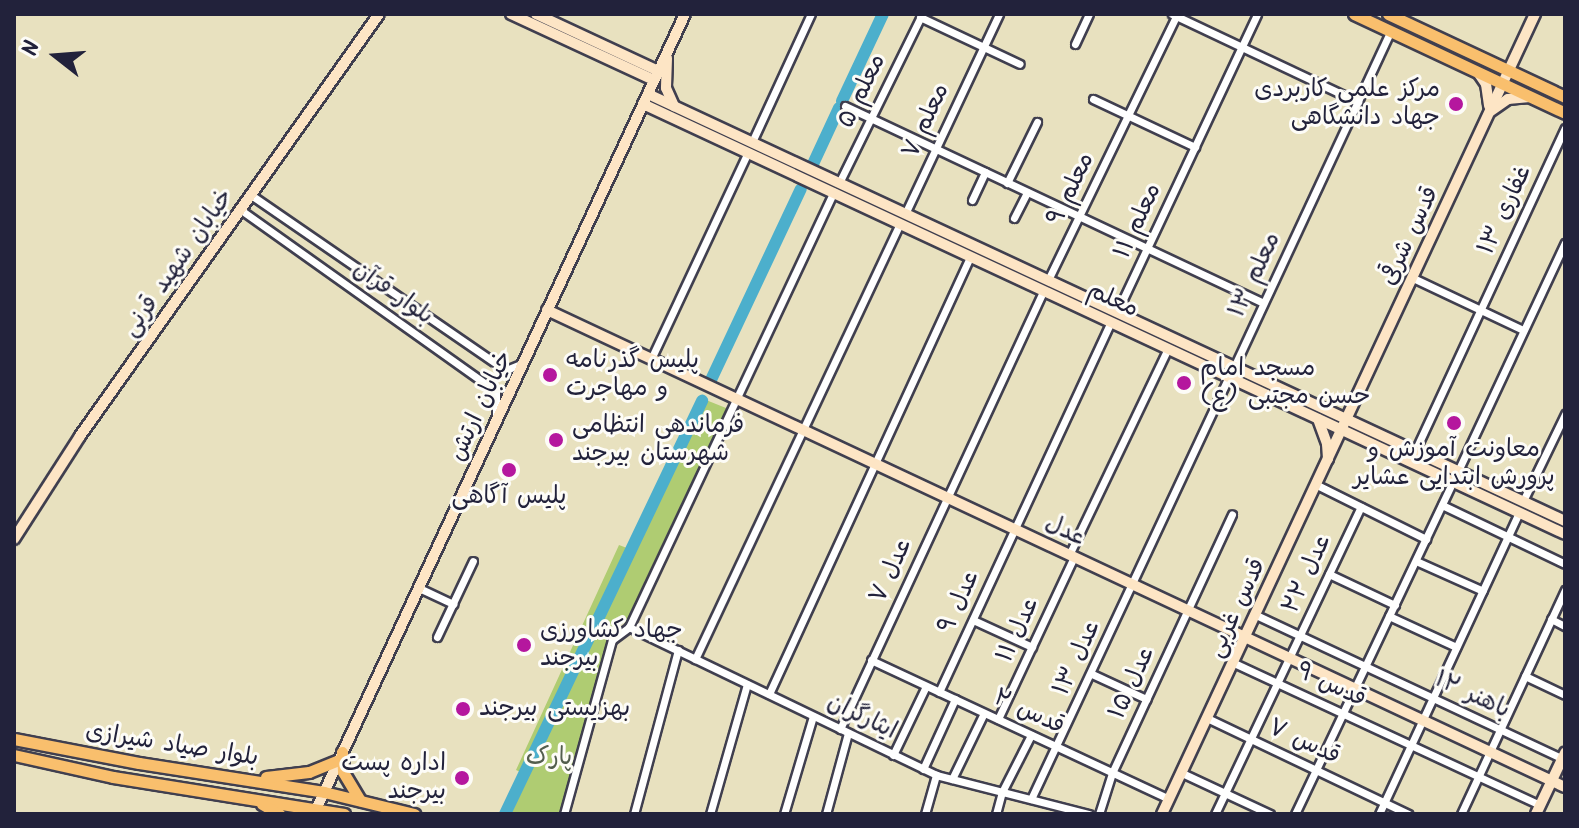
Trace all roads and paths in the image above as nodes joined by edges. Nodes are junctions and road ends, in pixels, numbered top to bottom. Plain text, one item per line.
1 (379, 14) edge
2 (511, 14) edge
3 (536, 14) edge
4 (685, 14) edge
5 (811, 14) edge
6 (999, 14) edge
7 (1089, 14) edge
8 (1257, 14) edge
9 (1354, 14) edge
10 (1535, 14) edge
11 (921, 15) edge
12 (1175, 15) edge
13 (1394, 15) edge
14 (1391, 31) junction
15 (1075, 44) dead end
16 (983, 46) junction
17 (1242, 47) junction
18 (668, 49) junction
19 (1020, 64) dead end
20 (1474, 70) junction
21 (1508, 70) junction
22 (656, 76) junction
23 (1502, 83) junction
24 (1565, 97) edge
25 (645, 99) junction
26 (1093, 99) dead end
27 (1536, 99) junction
28 (1358, 102) junction
29 (674, 106) junction
30 (845, 106) dead end
31 (1565, 113) edge
32 (1129, 115) junction
33 (1487, 116) junction
34 (871, 119) junction
35 (1037, 122) dead end
36 (1565, 128) edge
37 (750, 147) junction
38 (1195, 147) junction
39 (935, 149) junction
40 (985, 172) junction
41 (1007, 183) junction
42 (837, 188) junction
43 (1027, 192) junction
44 (251, 195) junction
45 (972, 200) dead end
46 (241, 210) junction
47 (1080, 217) junction
48 (903, 218) junction
49 (1014, 218) dead end
50 (1565, 243) edge
51 (1147, 248) junction
52 (970, 256) junction
53 (1413, 278) junction
54 (1046, 285) junction
55 (1263, 303) junction
56 (1481, 309) junction
57 (547, 310) junction
58 (1114, 317) junction
59 (1523, 330) junction
60 (1168, 348) junction
61 (651, 359) junction
62 (523, 363) junction
63 (1231, 372) junction
64 (995, 396) joint
65 (738, 400) junction
66 (1565, 414) edge
67 (1318, 419) junction
68 (496, 422) junction
69 (1345, 425) junction
70 (1063, 428) joint
71 (801, 429) junction
72 (1415, 451) junction
73 (1328, 462) junction
74 (872, 463) junction
75 (1455, 476) junction
76 (1180, 483) joint
77 (1317, 485) junction
78 (947, 498) junction
79 (1442, 505) junction
80 (1361, 507) junction
81 (1521, 507) junction
82 (1232, 514) dead end
83 (1565, 521) edge
84 (1015, 529) junction
85 (1565, 534) edge
86 (1508, 536) junction
87 (14, 539) edge
88 (1426, 539) junction
89 (1072, 556) junction
90 (473, 561) dead end
91 (1416, 561) junction
92 (1565, 564) edge
93 (1329, 574) junction
94 (1133, 585) junction
95 (419, 588) junction
96 (1565, 590) edge
97 (1483, 591) junction
98 (454, 604) junction
99 (1395, 605) junction
100 (1188, 610) junction
101 (1256, 615) junction
102 (1389, 616) junction
103 (1551, 619) junction
104 (973, 620) junction
105 (1565, 626) edge
106 (629, 627) junction
107 (1300, 635) junction
108 (437, 637) dead end
109 (1245, 638) junction
110 (1032, 647) junction
111 (1456, 647) junction
112 (678, 650) junction
113 (1289, 658) junction
114 (695, 659) junction
115 (871, 660) junction
116 (1234, 663) junction
117 (1366, 666) junction
118 (1092, 674) junction
119 (1525, 676) junction
120 (1277, 683) junction
121 (747, 684) junction
122 (926, 686) junction
123 (1355, 689) junction
124 (939, 692) junction
125 (769, 694) junction
126 (1565, 695) edge
127 (1432, 698) junction
128 (955, 699) junction
129 (1146, 699) junction
130 (984, 713) junction
131 (1343, 713) junction
132 (813, 716) junction
133 (1207, 718) junction
134 (998, 719) junction
135 (1422, 720) junction
136 (840, 729) junction
137 (1500, 730) junction
138 (848, 733) junction
139 (1031, 735) junction
140 (14, 739) edge
141 (1250, 739) junction
142 (1411, 744) junction
143 (1058, 747) junction
144 (1490, 752) junction
145 (14, 755) edge
146 (893, 755) junction
147 (340, 756) junction
148 (1564, 757) edge
149 (923, 769) junction
150 (1316, 770) junction
151 (1112, 773) junction
152 (1182, 773) junction
153 (936, 775) junction
154 (1478, 776) junction
155 (236, 777) junction
156 (952, 779) junction
157 (1551, 781) junction
158 (1565, 787) edge
159 (324, 792) junction
160 (1002, 792) junction
161 (1225, 793) junction
162 (250, 799) junction
163 (1031, 799) junction
164 (1169, 799) junction
165 (361, 800) junction
166 (1384, 802) junction
167 (1538, 809) edge
168 (785, 810) edge
169 (315, 811) edge
170 (1064, 811) edge
171 (279, 814) edge
172 (344, 814) edge
173 (414, 814) edge
174 (564, 814) edge
175 (634, 814) edge
176 (710, 814) edge
177 (826, 814) edge
178 (925, 814) edge
179 (996, 814) edge
180 (1089, 814) edge
181 (1099, 814) edge
182 (1162, 814) edge
183 (1215, 814) edge
184 (1270, 814) edge
185 (1295, 814) edge
186 (1379, 814) edge
187 (1408, 814) edge
188 (1461, 814) edge

1 - 44 main road, خیابان شهید قرنی
2 - 22 main road
3 - 22 main road
4 - 18 main road, خیابان ارتش
5 - 37 street
6 - 16 street, معلم ۷
7 - 15 street
8 - 17 street, معلم ۱۱
9 - 14 main road
10 - 21 main road, قدس شرقی
11 - 16 street
11 - 34 street, معلم ۵
12 - 17 street
12 - 32 street, معلم ۹
13 - 21 main road
14 - 20 main road
14 - 28 street, معلم ۱۳
16 - 19 street
16 - 39 street, معلم ۷
17 - 28 street
17 - 38 street, معلم ۱۱
18 - 22 main road, خیابان ارتش
18 - 29 main road
20 - 23 main road
20 - 33 main road
21 - 23 main road, قدس شرقی
21 - 24 main road
22 - 25 main road, خیابان ارتش
23 - 27 main road
23 - 33 main road, قدس شرقی
25 - 29 main road, معلم
25 - 37 main road, معلم
25 - 57 main road, خیابان ارتش
26 - 32 street
27 - 31 main road
27 - 33 main road
28 - 55 street, معلم ۱۳
29 - 37 main road, معلم
30 - 34 street
32 - 38 street
32 - 47 street, معلم ۹
33 - 53 main road, قدس شرقی
34 - 39 street
34 - 42 street, معلم ۵
35 - 41 street
36 - 56 street, غفاری ۱۳
37 - 42 main road, معلم
37 - 61 street
38 - 51 street, معلم ۱۱
39 - 40 street
39 - 48 street, معلم ۷
40 - 41 street
40 - 45 street
41 - 43 street
42 - 48 main road, معلم
42 - 65 street, معلم ۵
43 - 47 street
43 - 49 street
44 - 46 main road, خیابان شهید قرنی
44 - 62 street, بلوار قرآن
46 - 68 street, بلوار قرآن
46 - 87 main road, خیابان شهید قرنی
47 - 51 street
47 - 54 street, معلم ۹
48 - 52 main road, معلم
48 - 54 main road, معلم
48 - 71 street, معلم ۷
50 - 59 street
51 - 55 street
51 - 58 street, معلم ۱۱
52 - 54 main road, معلم
52 - 74 street
53 - 56 street
53 - 69 main road, قدس شرقی
54 - 58 main road, معلم
54 - 64 street, معلم ۹
55 - 63 street, معلم ۱۳
56 - 59 street
56 - 72 street, غفاری ۱۳
57 - 61 main road, عدل
57 - 62 main road, خیابان ارتش
58 - 60 main road, معلم
58 - 63 main road, معلم
58 - 70 street, معلم ۱۱
59 - 75 street
60 - 63 main road, معلم
60 - 89 street, عدل ۱۱
61 - 65 main road, عدل
62 - 68 main road, خیابان ارتش
63 - 67 main road, معلم
63 - 69 main road, معلم
63 - 76 street, معلم ۱۳
64 - 78 street, عدل ۷
65 - 71 main road, عدل
65 - 106 street, معلم ۵
66 - 81 street
67 - 69 main road, معلم
67 - 73 main road
68 - 95 main road, خیابان ارتش
69 - 72 main road, معلم
69 - 73 main road, قدس غربی
69 - 75 main road, معلم
70 - 84 street, عدل ۹
71 - 74 main road, عدل
71 - 114 street, معلم ۷
72 - 75 main road, معلم
73 - 77 main road, قدس غربی
74 - 78 main road, عدل
74 - 125 street
75 - 79 street
75 - 81 main road, معلم
76 - 94 street, عدل ۱۳
77 - 80 street
77 - 101 main road, قدس غربی
78 - 84 main road, عدل
78 - 115 street, عدل ۷
79 - 86 street
79 - 88 street
80 - 88 street
80 - 93 street, عدل ۲۲
81 - 83 main road, معلم
81 - 85 main road, معلم
81 - 86 street
82 - 100 street, عدل ۱۵
84 - 89 main road, عدل
84 - 104 street, عدل ۹
86 - 92 street
86 - 97 street
88 - 91 street
89 - 94 main road, عدل
89 - 110 street, عدل ۱۱
90 - 98 street
91 - 97 street
91 - 99 street
93 - 99 street
93 - 107 street, عدل ۲۲
94 - 100 main road, عدل
94 - 118 street, عدل ۱۳
95 - 98 street
95 - 147 main road, خیابان ارتش
96 - 103 street
97 - 111 street
98 - 108 street
99 - 102 street
100 - 109 main road, عدل
100 - 129 street, عدل ۱۵
101 - 107 street, باهنر ۱۲
101 - 109 main road, قدس غربی
102 - 111 street
102 - 117 street
103 - 105 street
103 - 119 street
104 - 110 street
104 - 124 street, عدل ۹
106 - 112 street, ایثارگران
106 - 174 street, معلم ۵
107 - 113 street, عدل ۲۲
107 - 117 street, باهنر ۱۲
109 - 113 main road, عدل
109 - 116 main road, قدس غربی
110 - 134 street, عدل ۱۱
111 - 127 street
112 - 114 street, ایثارگران
112 - 175 street
113 - 120 street, عدل ۲۲
113 - 123 main road, عدل
114 - 121 street, ایثارگران
115 - 122 street, قدس ۲
115 - 136 street, عدل ۷
116 - 120 street, قدس ۹
116 - 133 main road, قدس غربی
117 - 123 street
117 - 127 street, باهنر ۱۲
118 - 129 street
118 - 143 street, عدل ۱۳
119 - 126 street
119 - 137 street
120 - 131 street, قدس ۹
120 - 141 street, عدل ۲۲
121 - 125 street, ایثارگران
121 - 176 street
122 - 124 street, قدس ۲
122 - 146 street
123 - 131 street
123 - 135 main road, عدل
124 - 128 street, قدس ۲
125 - 132 street, ایثارگران
127 - 135 street
127 - 137 street, باهنر ۱۲
128 - 130 street, قدس ۲
128 - 149 street
129 - 151 street, عدل ۱۵
130 - 134 street, قدس ۲
130 - 156 street
131 - 142 street, قدس ۹
131 - 150 street
132 - 136 street, ایثارگران
132 - 168 street
133 - 141 street, قدس ۷
133 - 152 main road, قدس غربی
134 - 139 street, قدس ۲
135 - 142 street
135 - 144 main road, عدل
136 - 138 street, ایثارگران
137 - 144 street
137 - 148 street, باهنر ۱۲
138 - 146 street, ایثارگران
138 - 177 street
139 - 143 street, قدس ۲
139 - 160 street
140 - 155 main road, بلوار صیاد شیرازی
141 - 150 street, قدس ۷
141 - 161 street, عدل ۲۲
142 - 154 street, قدس ۹
142 - 166 street
143 - 151 street, قدس ۲
143 - 163 street, عدل ۱۳
144 - 154 street
144 - 157 main road, عدل
145 - 162 main road, بلوار صیاد شیرازی
146 - 149 street, ایثارگران
147 - 155 main road
147 - 159 main road, خیابان ارتش
147 - 165 main road
148 - 157 main road
149 - 153 street, ایثارگران
150 - 166 street, قدس ۷
150 - 185 street
151 - 164 street, قدس ۲
151 - 181 street, عدل ۱۵
152 - 161 street
152 - 164 main road, قدس غربی
153 - 156 street, ایثارگران
153 - 178 street
154 - 167 street, قدس ۹
154 - 188 street
155 - 159 main road, بلوار صیاد شیرازی
156 - 160 street, ایثارگران
157 - 158 main road, عدل
157 - 167 main road
159 - 165 main road, بلوار صیاد شیرازی
159 - 169 main road, خیابان ارتش
160 - 163 street, ایثارگران
160 - 179 street
161 - 183 street, عدل ۲۲
161 - 184 street
162 - 169 main road, بلوار صیاد شیرازی
162 - 171 main road
163 - 170 street, ایثارگران
164 - 182 main road, قدس غربی
165 - 173 main road, بلوار صیاد شیرازی
166 - 186 street
166 - 187 street, قدس ۷
169 - 172 main road, بلوار صیاد شیرازی
170 - 180 street, ایثارگران

